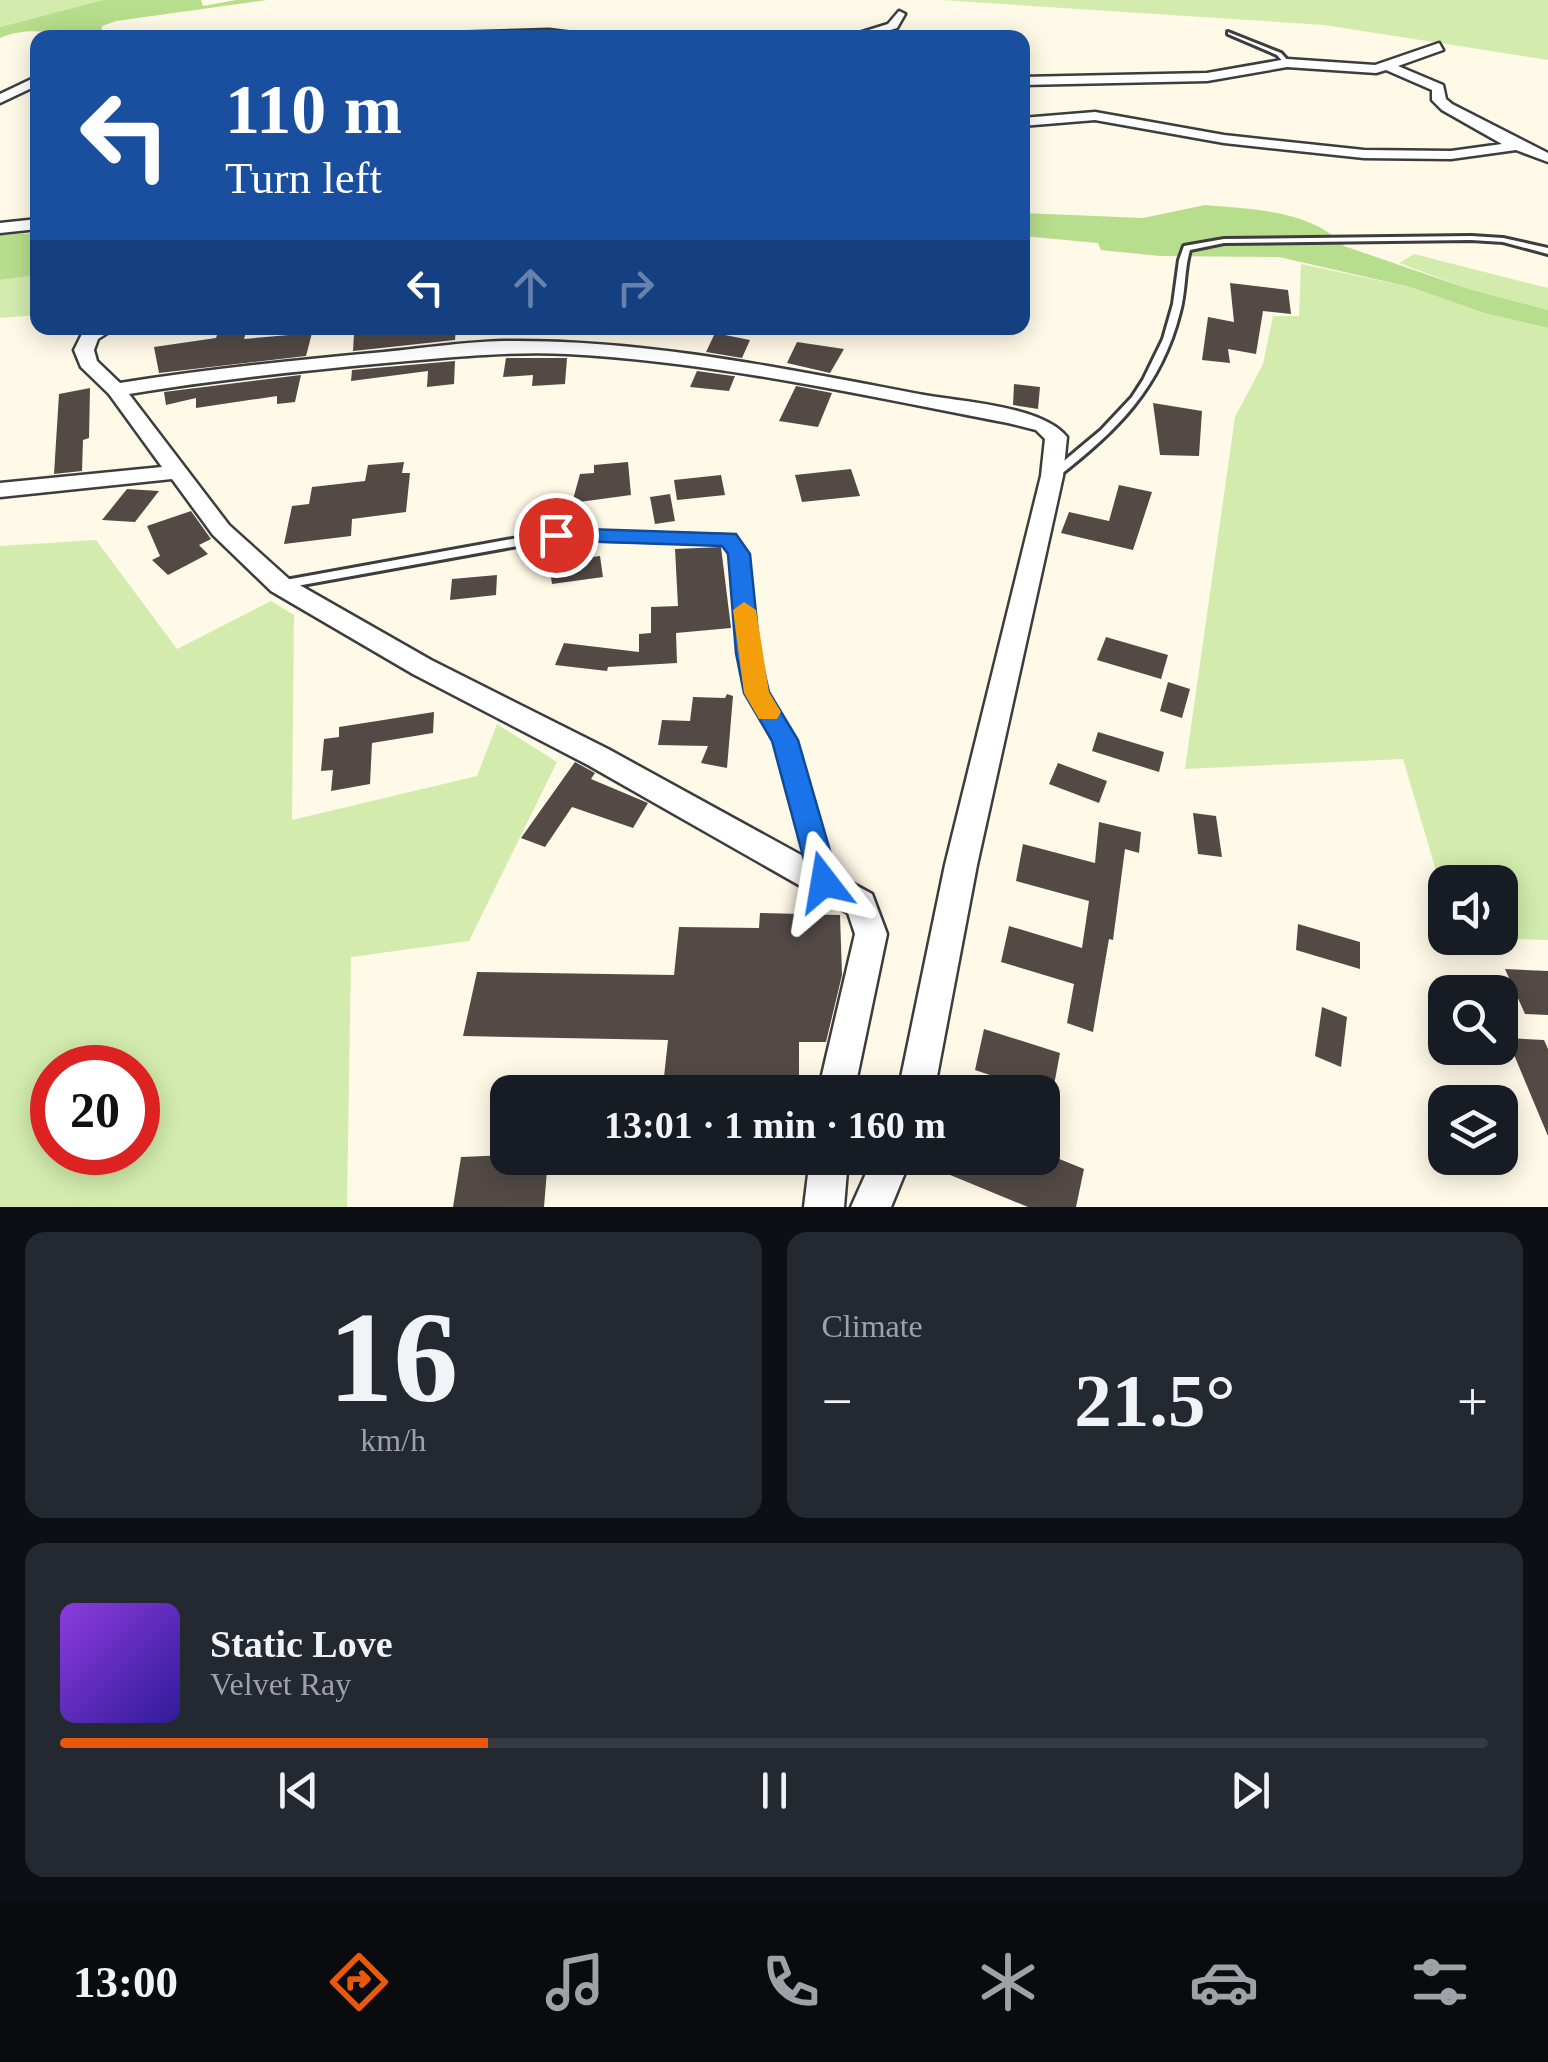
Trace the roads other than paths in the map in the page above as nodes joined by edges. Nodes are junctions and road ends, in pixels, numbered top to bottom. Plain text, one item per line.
1 (898, 14) dead end
2 (878, 30) edge
3 (1230, 32) dead end
4 (1438, 46) dead end
5 (1286, 63) junction
6 (1388, 66) junction
7 (1030, 81) edge
8 (30, 84) edge
9 (0, 100) edge
10 (1030, 121) edge
11 (1517, 146) junction
12 (1548, 158) edge
13 (30, 225) edge
14 (0, 228) edge
15 (1548, 251) edge
16 (92, 335) edge
17 (116, 390) junction
18 (178, 472) junction
19 (1052, 476) junction
20 (0, 490) edge
21 (280, 585) junction
22 (824, 882) junction
23 (840, 1075) edge
24 (919, 1075) edge
25 (827, 1175) edge
26 (884, 1175) edge
27 (824, 1207) edge
28 (870, 1207) edge

1 - 2 street
3 - 5 lane
4 - 6 street
5 - 6 street
5 - 7 street
6 - 11 street
8 - 9 street
10 - 11 street
11 - 12 street
13 - 14 street
15 - 19 lane
16 - 17 street
17 - 18 street
17 - 19 street
18 - 20 street
18 - 21 street
19 - 24 street
21 - 22 street
21 - 22 lane
22 - 23 street
25 - 27 street
26 - 28 street

